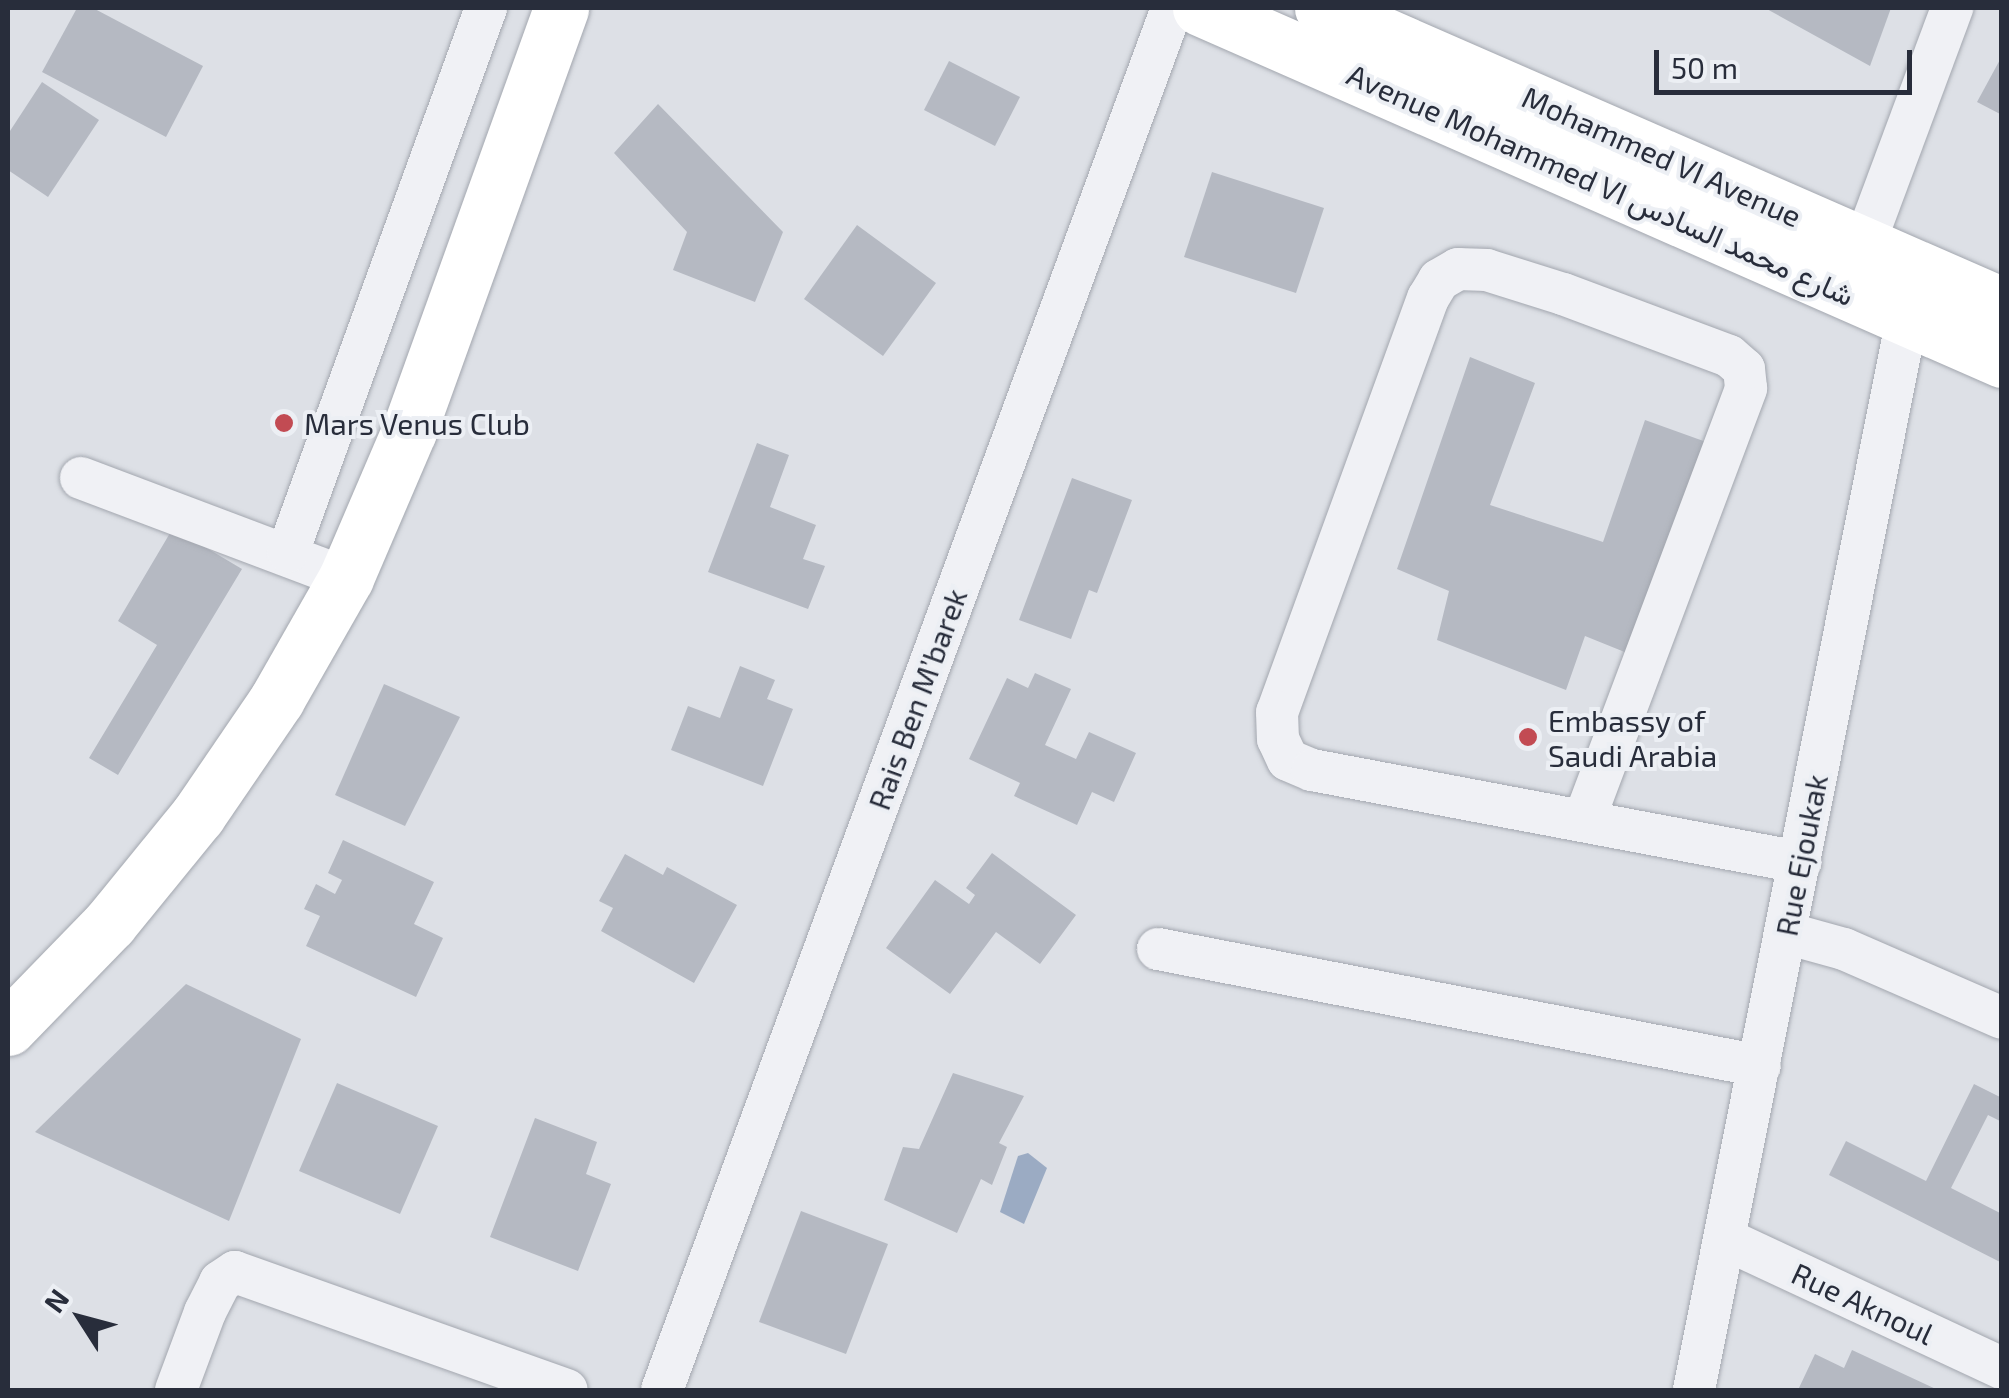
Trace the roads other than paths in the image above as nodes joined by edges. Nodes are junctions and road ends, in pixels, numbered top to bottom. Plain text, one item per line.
1 (486, 8) edge
2 (561, 8) edge
3 (1172, 8) edge
4 (1200, 8) edge
5 (1322, 8) edge
6 (1952, 8) edge
7 (1864, 244) junction
8 (2002, 305) edge
9 (1907, 318) junction
10 (2002, 360) edge
11 (81, 478) dead end
12 (288, 552) junction
13 (346, 578) junction
14 (1584, 820) junction
15 (1800, 862) junction
16 (1786, 934) junction
17 (1158, 949) dead end
18 (2002, 1018) edge
19 (8, 1028) edge
20 (1760, 1066) junction
21 (1725, 1239) junction
22 (2002, 1368) edge
23 (176, 1390) edge
24 (567, 1390) edge
25 (662, 1390) edge
26 (1694, 1390) edge

1 - 12 street
2 - 13 main road
3 - 25 street, Rais Ben M’barek
4 - 9 main road, Avenue Mohammed VI شارع محمد السادس
5 - 7 main road, Mohammed VI Avenue
6 - 7 street
7 - 8 main road, Mohammed VI Avenue
9 - 10 main road, Avenue Mohammed VI شارع محمد السادس
9 - 15 street, Rue Ejoukak
11 - 12 street
12 - 13 street
13 - 19 main road
14 - 14 street
14 - 15 street
15 - 16 street, Rue Ejoukak
16 - 18 street
16 - 20 street, Rue Ejoukak
17 - 20 street
20 - 21 street, Rue Ejoukak
21 - 22 street, Rue Aknoul
21 - 26 street, Rue Ejoukak
23 - 24 street

